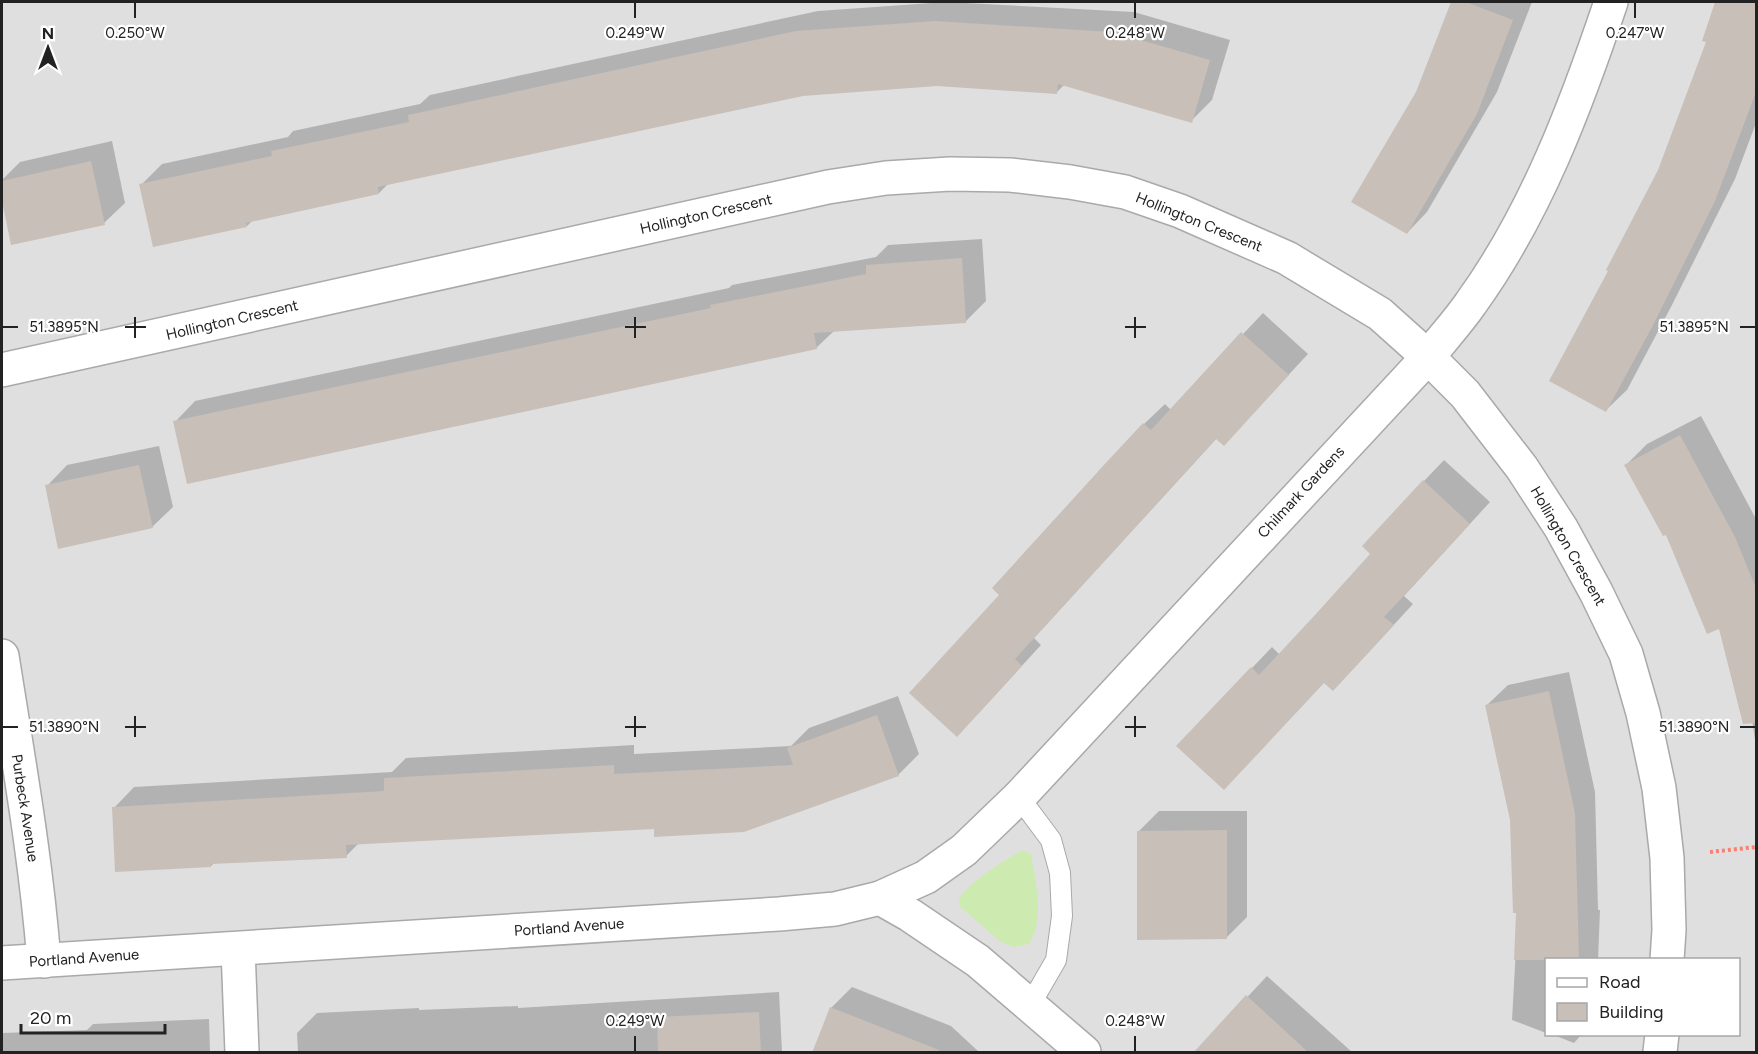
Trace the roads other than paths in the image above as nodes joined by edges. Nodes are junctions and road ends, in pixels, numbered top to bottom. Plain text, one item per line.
1 (1611, 2) edge
2 (1428, 357) junction
3 (2, 370) edge
4 (2, 656) edge
5 (1019, 797) junction
6 (880, 898) junction
7 (238, 949) junction
8 (1667, 958) edge
9 (44, 961) junction
10 (2, 963) edge
11 (1030, 1005) junction
12 (1662, 1036) edge
13 (242, 1053) edge
14 (1084, 1053) edge
15 (1660, 1053) edge

1 - 2 street, Chilmark Gardens
2 - 3 street, Hollington Crescent
2 - 5 street, Chilmark Gardens
2 - 8 street, Hollington Crescent
4 - 9 street, Purbeck Avenue
5 - 6 street, Chilmark Gardens
5 - 11 lane
6 - 7 street, Portland Avenue
6 - 11 street
7 - 9 street, Portland Avenue
7 - 13 street
9 - 10 street, Portland Avenue
11 - 14 street
12 - 15 street

